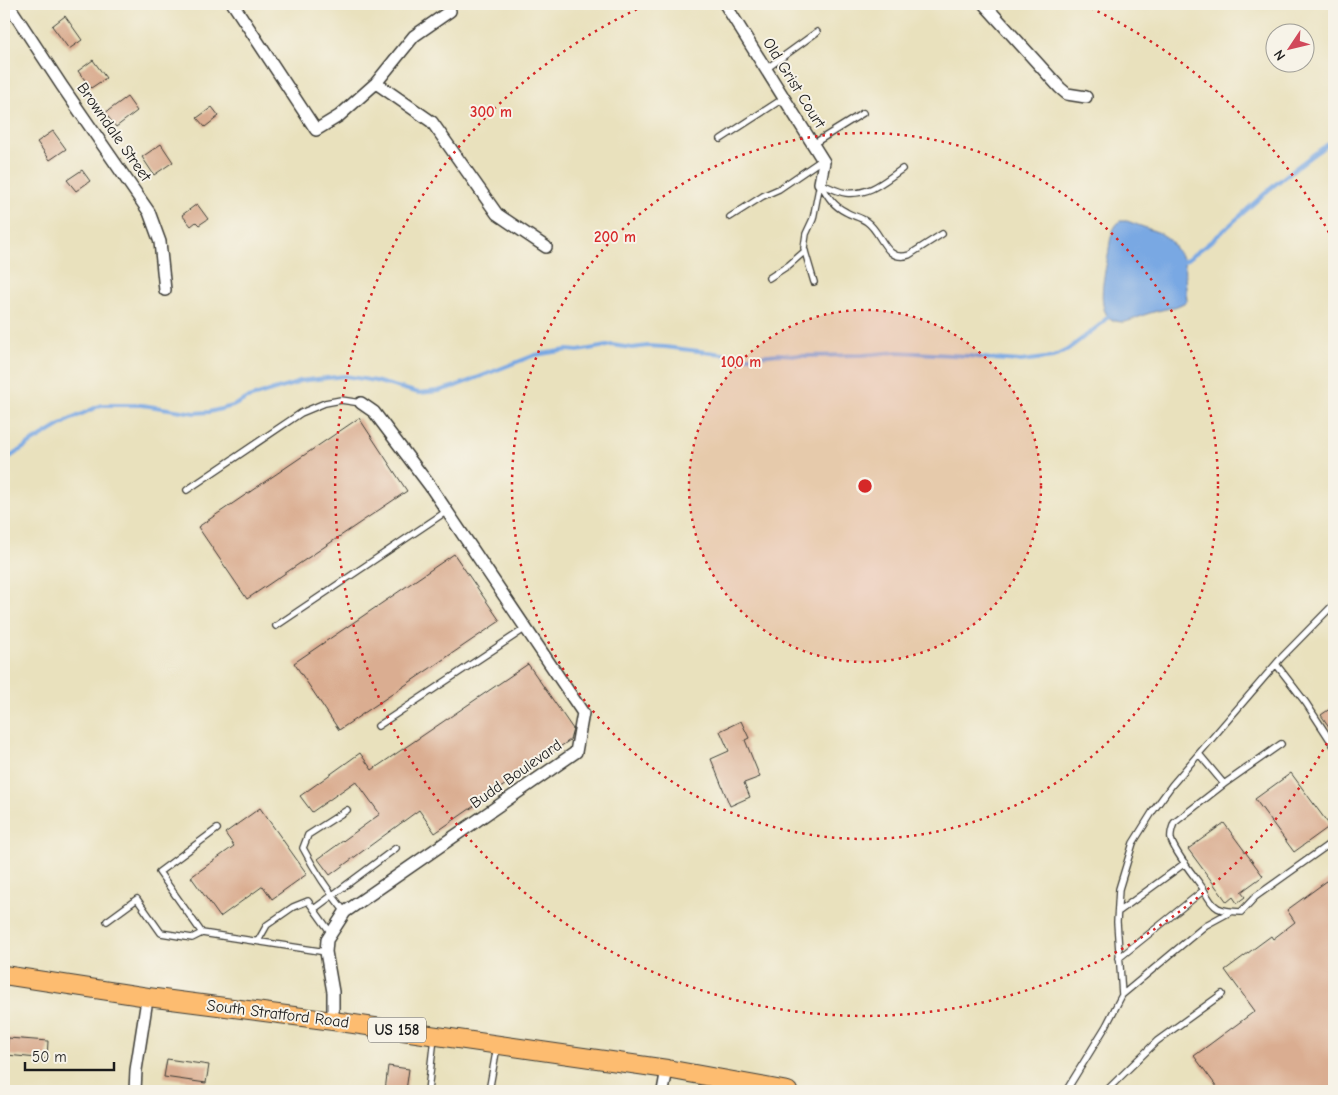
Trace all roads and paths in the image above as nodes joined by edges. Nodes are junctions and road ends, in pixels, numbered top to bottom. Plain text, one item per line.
1 (8, 4) edge
2 (233, 4) edge
3 (725, 4) edge
4 (984, 4) edge
5 (450, 11) dead end
6 (817, 32) dead end
7 (766, 69) junction
8 (376, 83) junction
9 (1086, 97) dead end
10 (784, 98) junction
11 (863, 113) dead end
12 (721, 139) dead end
13 (813, 144) junction
14 (823, 159) junction
15 (902, 169) dead end
16 (820, 184) junction
17 (730, 217) dead end
18 (942, 234) dead end
19 (546, 247) dead end
20 (805, 251) junction
21 (769, 278) dead end
22 (814, 282) dead end
23 (165, 290) dead end
24 (361, 403) joint
25 (186, 490) dead end
26 (447, 511) junction
27 (1334, 604) edge
28 (276, 626) dead end
29 (526, 628) junction
30 (1276, 664) junction
31 (378, 726) dead end
32 (1281, 744) dead end
33 (1334, 746) edge
34 (1199, 754) junction
35 (1224, 784) junction
36 (347, 810) dead end
37 (217, 829) dead end
38 (396, 848) dead end
39 (1334, 853) edge
40 (1185, 863) junction
41 (1204, 890) junction
42 (332, 896) junction
43 (314, 910) junction
44 (345, 912) junction
45 (1118, 912) junction
46 (1230, 912) junction
47 (107, 921) dead end
48 (202, 933) junction
49 (332, 933) junction
50 (258, 941) junction
51 (326, 952) junction
52 (1119, 958) junction
53 (4, 975) edge
54 (1122, 994) junction
55 (1222, 994) dead end
56 (148, 997) junction
57 (333, 1021) junction
58 (435, 1036) junction
59 (498, 1045) junction
60 (667, 1069) junction
61 (135, 1091) edge
62 (428, 1091) edge
63 (489, 1091) edge
64 (663, 1091) edge
65 (784, 1091) edge
66 (1066, 1091) edge
67 (1106, 1091) edge

1 - 23 street, Browndale Street
2 - 8 street
3 - 7 street, Old Grist Court
4 - 9 street
5 - 8 street
6 - 7 lane
7 - 10 street, Old Grist Court
8 - 19 street
10 - 12 lane
10 - 13 street, Old Grist Court
11 - 13 lane
13 - 14 street, Old Grist Court
14 - 16 street
14 - 17 lane
15 - 16 lane
16 - 18 lane
16 - 20 lane
20 - 21 lane
20 - 22 lane
24 - 25 lane
24 - 26 street, Budd Boulevard
26 - 28 lane
26 - 29 street, Budd Boulevard
27 - 30 lane
29 - 31 lane
29 - 44 street, Budd Boulevard
30 - 33 lane
30 - 34 lane
32 - 35 lane
34 - 35 lane
34 - 45 lane
35 - 40 lane
36 - 42 lane
37 - 48 lane
38 - 42 lane
39 - 46 lane
40 - 41 lane
40 - 45 lane
41 - 46 lane
41 - 52 lane
42 - 43 lane
42 - 44 lane
43 - 49 lane
43 - 50 lane
44 - 49 street, Budd Boulevard
45 - 52 lane
46 - 54 lane
47 - 48 lane
48 - 50 lane
49 - 51 street, Budd Boulevard
50 - 51 lane
51 - 57 street, Budd Boulevard
52 - 54 lane
53 - 56 main road, South Stratford Road / US 158
54 - 66 lane
55 - 67 lane
56 - 57 main road, South Stratford Road / US 158
56 - 61 street
57 - 58 main road, South Stratford Road / US 158
58 - 59 main road, South Stratford Road / US 158
58 - 62 lane
59 - 60 main road, South Stratford Road / US 158
59 - 63 lane
60 - 64 street
60 - 65 main road, South Stratford Road / US 158

